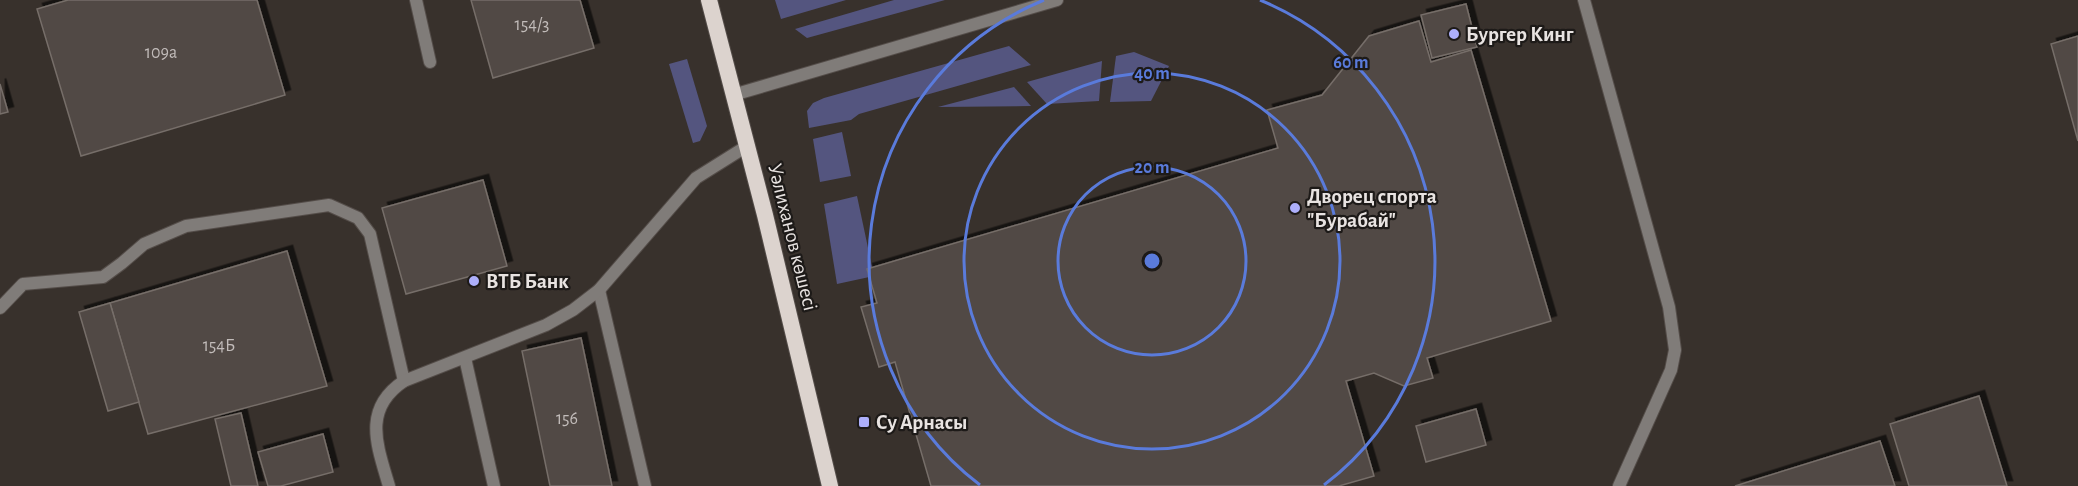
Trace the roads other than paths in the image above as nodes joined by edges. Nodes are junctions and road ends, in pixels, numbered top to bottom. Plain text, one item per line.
1 (416, 0) edge
2 (709, 0) edge
3 (1057, 0) edge
4 (1584, 0) edge
5 (1024, 5) edge
6 (430, 62) dead end
7 (733, 95) junction
8 (747, 146) junction
9 (599, 290) junction
10 (0, 308) edge
11 (465, 358) junction
12 (404, 381) junction
13 (389, 486) edge
14 (494, 486) edge
15 (645, 486) edge
16 (830, 486) edge
17 (1619, 486) edge

1 - 6 street
2 - 7 highway, Уәлиханов көшесі
3 - 5 street
4 - 17 street
5 - 7 street
7 - 8 highway, Уәлиханов көшесі
8 - 9 street
8 - 16 highway, Уәлиханов көшесі
9 - 11 street
9 - 15 street
10 - 12 street
11 - 12 street
11 - 14 street
12 - 13 street

